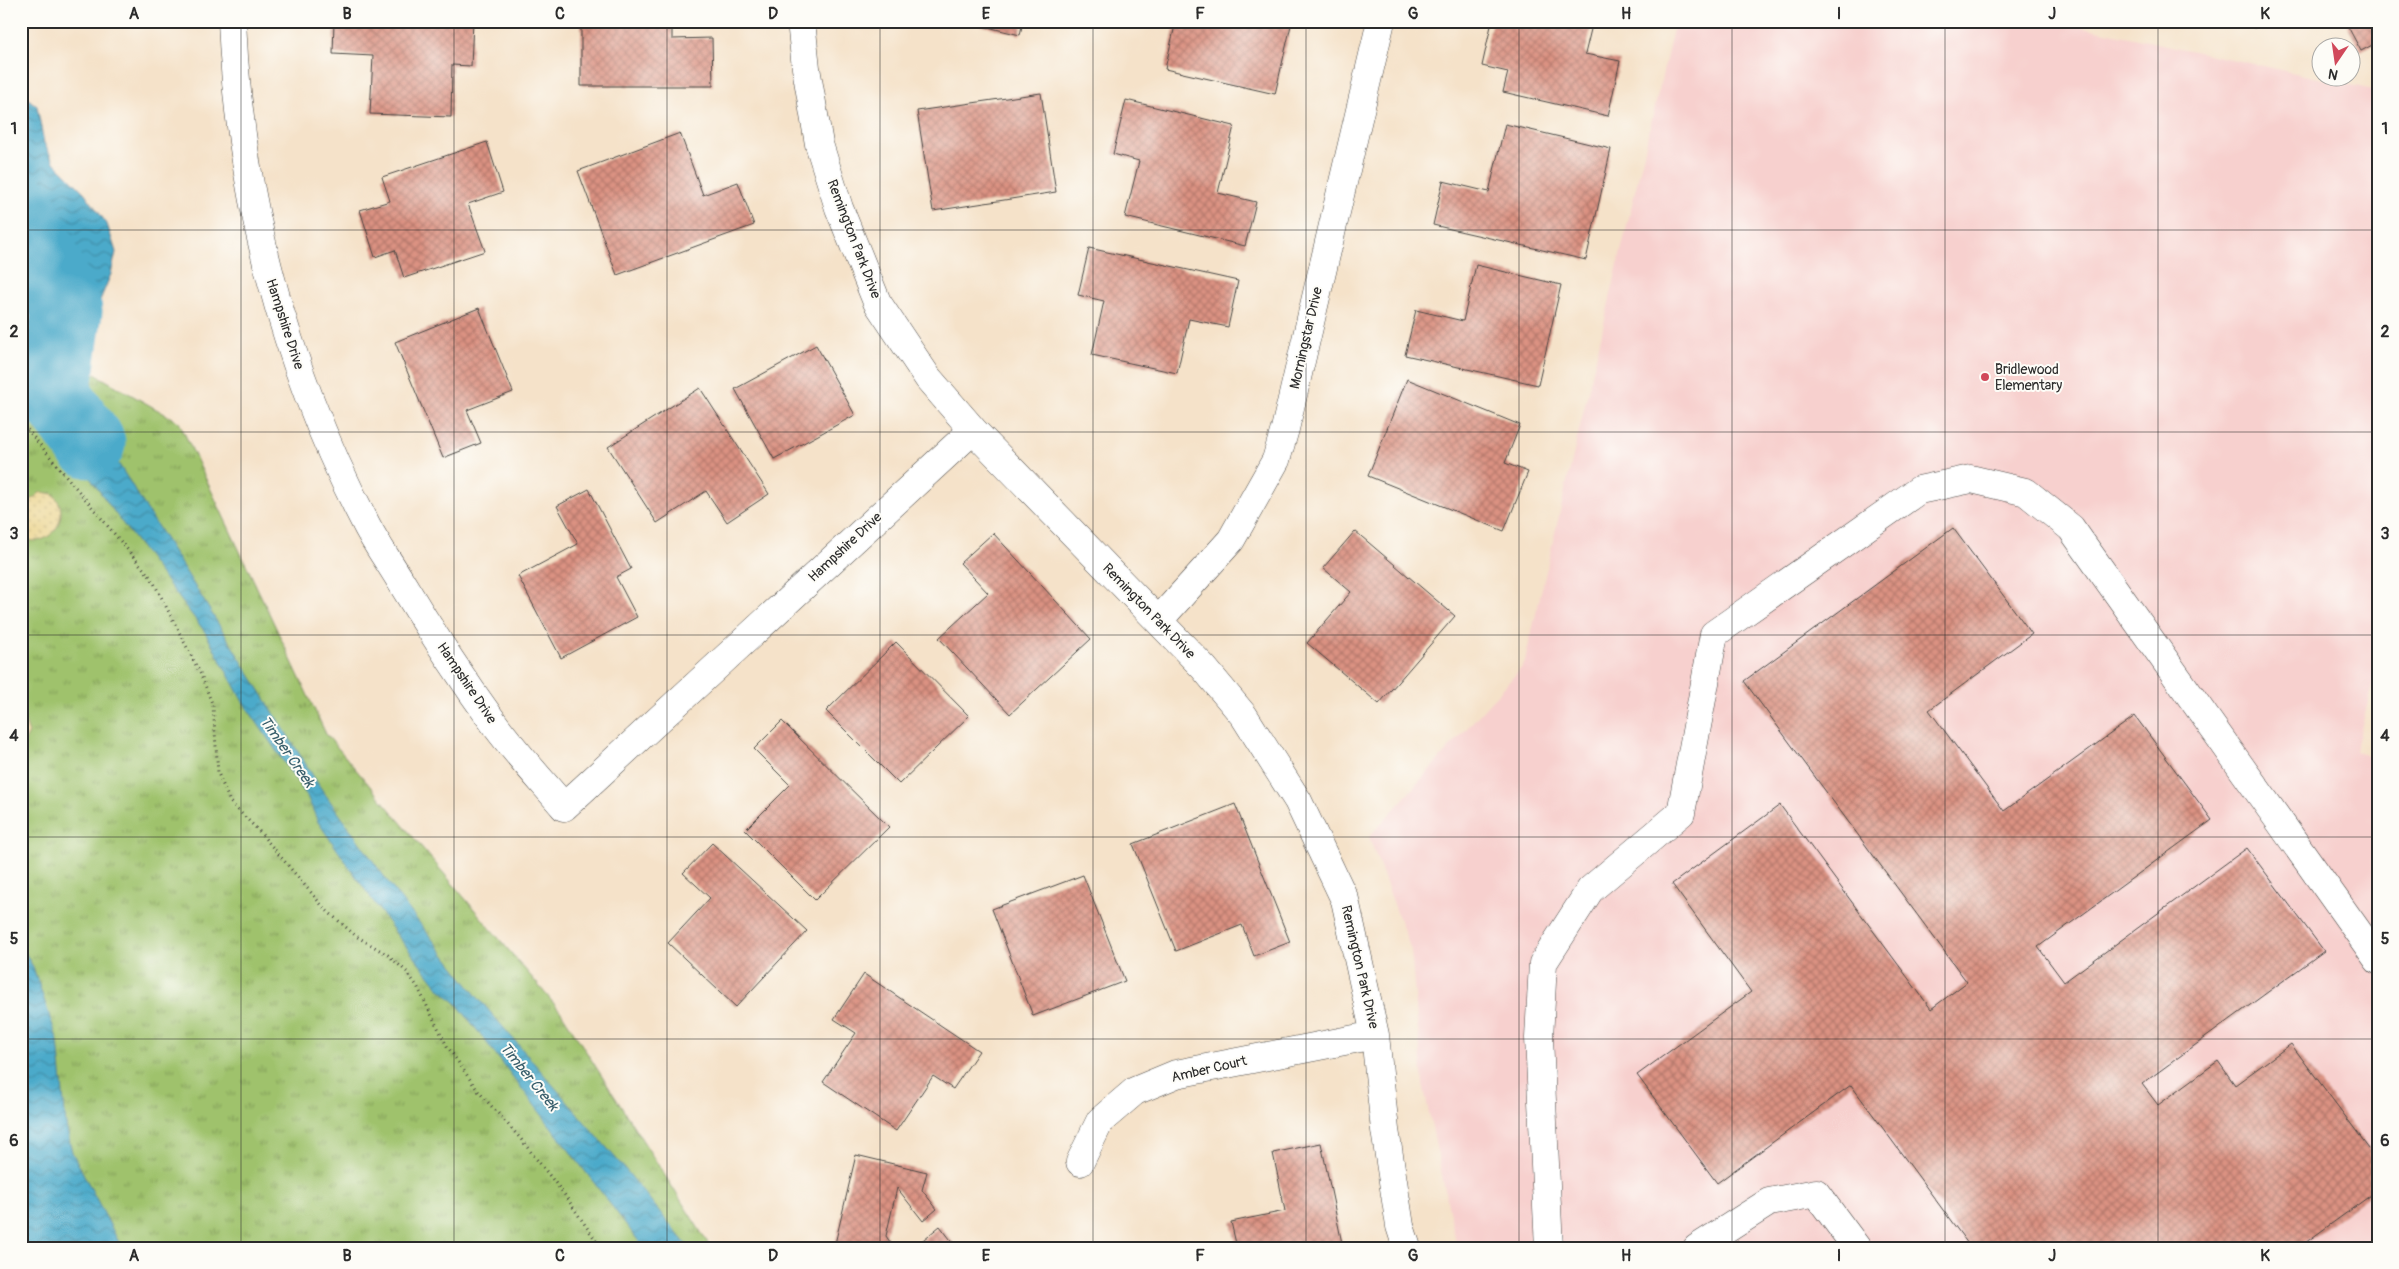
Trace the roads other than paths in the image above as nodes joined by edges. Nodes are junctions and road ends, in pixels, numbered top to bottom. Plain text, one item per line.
1 (232, 21) edge
2 (801, 21) edge
3 (1381, 21) edge
4 (973, 430) junction
5 (1159, 620) junction
6 (2378, 960) edge
7 (1375, 1035) junction
8 (1080, 1162) dead end
9 (1407, 1248) edge
10 (1549, 1248) edge
11 (1697, 1248) edge
12 (1857, 1248) edge

1 - 4 street, Hampshire Drive
2 - 4 street, Remington Park Drive
3 - 5 street, Morningstar Drive
4 - 5 street, Remington Park Drive
5 - 7 street, Remington Park Drive
6 - 10 street
7 - 8 street, Amber Court
7 - 9 street, Remington Park Drive
11 - 12 street

